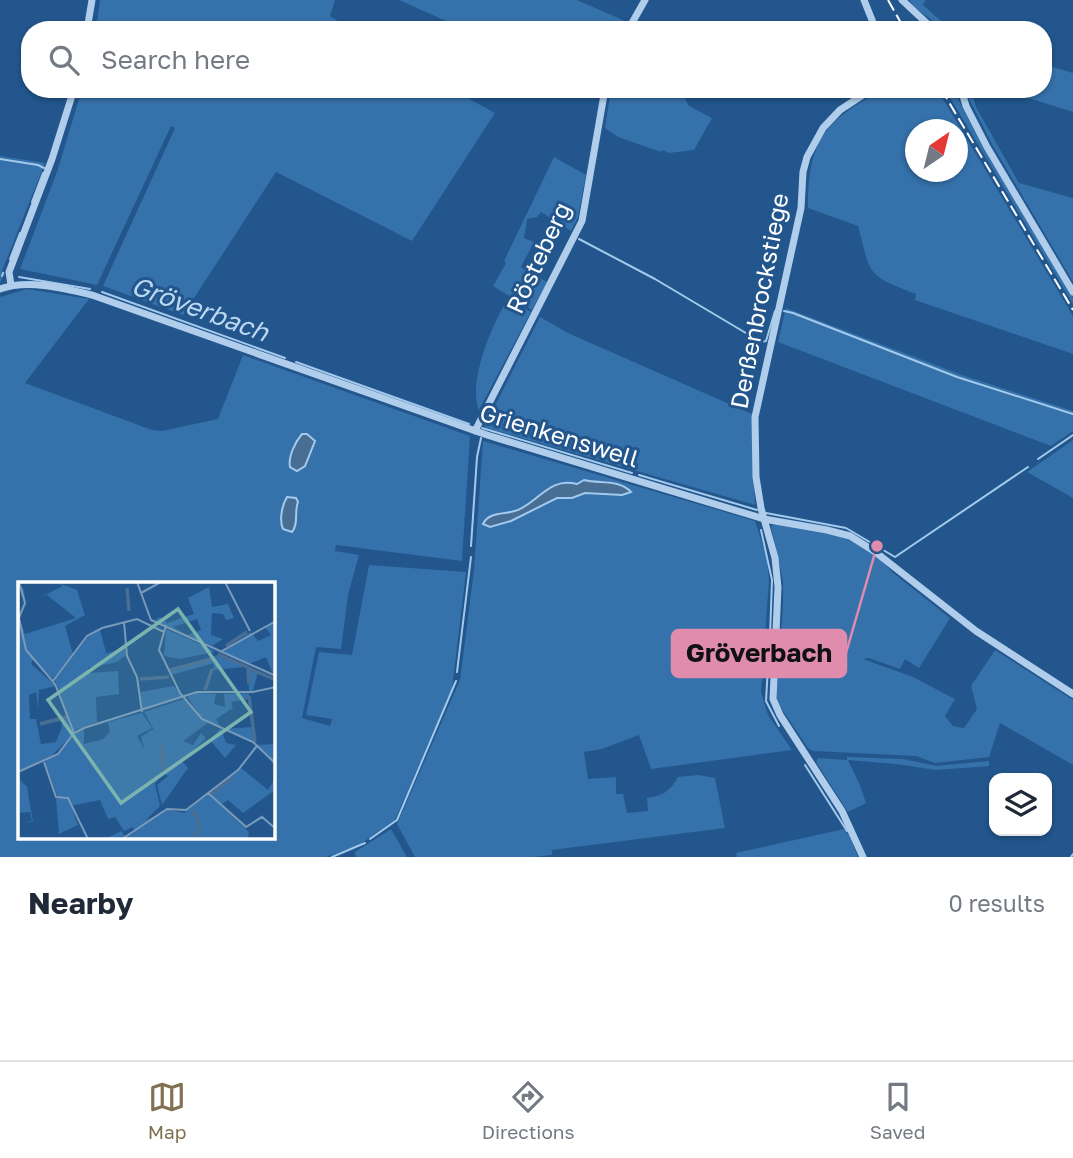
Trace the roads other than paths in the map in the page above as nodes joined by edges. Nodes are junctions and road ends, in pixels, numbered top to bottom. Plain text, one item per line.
1 (92, 0) edge
2 (645, 0) edge
3 (864, 0) edge
4 (902, 0) edge
5 (88, 21) edge
6 (633, 21) edge
7 (872, 21) edge
8 (924, 21) edge
9 (71, 98) edge
10 (603, 98) edge
11 (858, 98) edge
12 (964, 98) edge
13 (11, 285) junction
14 (0, 289) edge
15 (1073, 292) edge
16 (475, 431) junction
17 (764, 519) junction
18 (1073, 694) edge
19 (863, 857) edge

1 - 5 street
2 - 6 street
3 - 7 street
4 - 8 street
9 - 13 street
10 - 16 street, Rösteberg
11 - 17 street, Derßenbrockstiege
12 - 15 street
13 - 14 street, Grienkenswell
13 - 16 street, Grienkenswell
16 - 17 street, Grienkenswell
17 - 18 street, Grienkenswell
17 - 19 street, Derßenbrockstiege

